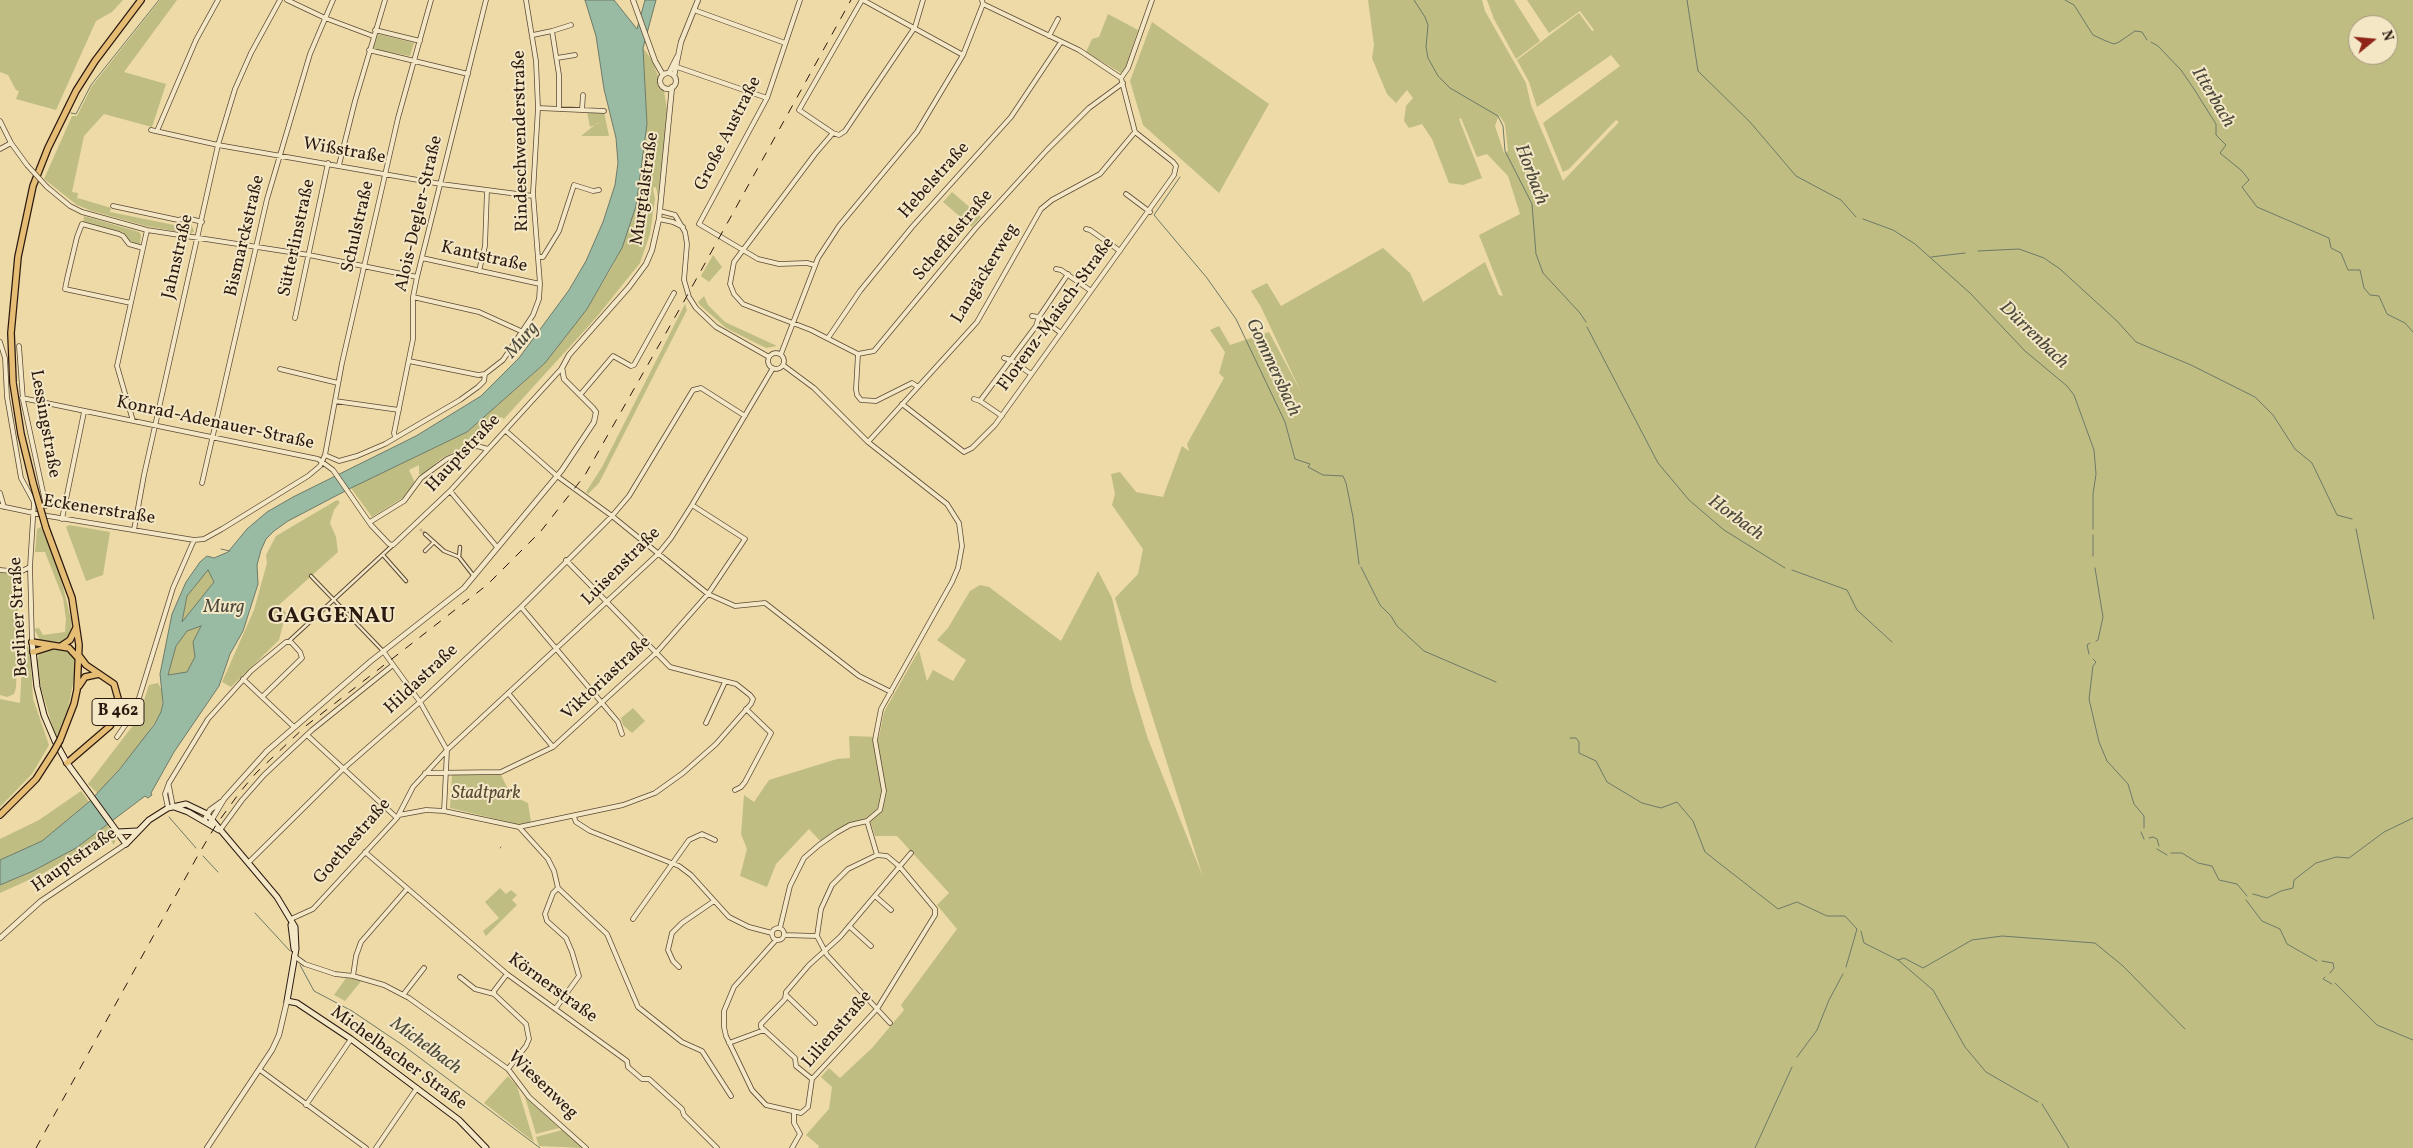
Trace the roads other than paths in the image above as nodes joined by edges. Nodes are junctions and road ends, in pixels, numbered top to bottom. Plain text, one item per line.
1 (141, 0) edge
2 (218, 0) edge
3 (280, 0) edge
4 (287, 0) edge
5 (333, 0) edge
6 (385, 0) edge
7 (431, 0) edge
8 (486, 0) edge
9 (526, 0) edge
10 (633, 0) edge
11 (698, 0) edge
12 (800, 0) edge
13 (862, 0) edge
14 (923, 0) edge
15 (1152, 0) edge
16 (982, 2) edge
17 (694, 10) junction
18 (324, 18) junction
19 (1058, 19) dead end
20 (571, 25) dead end
21 (914, 27) junction
22 (375, 30) junction
23 (552, 30) junction
24 (533, 35) junction
25 (373, 36) junction
26 (1049, 36) junction
27 (420, 41) junction
28 (1061, 42) junction
29 (785, 43) junction
30 (369, 50) junction
31 (575, 54) dead end
32 (963, 55) junction
33 (678, 56) junction
34 (557, 58) junction
35 (414, 61) junction
36 (678, 67) junction
37 (669, 73) junction
38 (468, 74) junction
39 (663, 75) junction
40 (674, 76) junction
41 (1121, 78) junction
42 (1123, 83) junction
43 (672, 87) junction
44 (666, 88) junction
45 (583, 94) dead end
46 (767, 98) junction
47 (669, 104) junction
48 (538, 108) junction
49 (559, 109) junction
50 (582, 110) junction
51 (604, 111) dead end
52 (0, 121) edge
53 (151, 130) dead end
54 (157, 131) junction
55 (833, 132) junction
56 (1135, 132) junction
57 (11, 143) junction
58 (218, 145) junction
59 (0, 149) edge
60 (280, 155) junction
61 (328, 163) junction
62 (339, 165) junction
63 (385, 174) junction
64 (441, 184) junction
65 (488, 190) junction
66 (599, 190) dead end
67 (1126, 194) dead end
68 (533, 196) junction
69 (113, 206) dead end
70 (660, 211) junction
71 (1150, 212) junction
72 (659, 219) junction
73 (202, 222) junction
74 (683, 227) junction
75 (1086, 229) dead end
76 (147, 230) junction
77 (197, 238) junction
78 (256, 247) junction
79 (143, 248) junction
80 (742, 250) junction
81 (1120, 251) junction
82 (309, 256) junction
83 (422, 258) junction
84 (540, 258) junction
85 (814, 265) junction
86 (364, 266) junction
87 (1056, 269) dead end
88 (479, 271) junction
89 (1068, 274) junction
90 (417, 277) junction
91 (540, 284) junction
92 (1091, 291) junction
93 (674, 293) dead end
94 (413, 297) junction
95 (131, 304) junction
96 (1032, 316) dead end
97 (1039, 317) junction
98 (295, 318) dead end
99 (794, 324) junction
100 (523, 332) junction
101 (1061, 333) junction
102 (828, 338) junction
103 (0, 342) edge
104 (19, 346) dead end
105 (781, 354) junction
106 (858, 354) junction
107 (769, 358) junction
108 (1004, 358) dead end
109 (1011, 360) junction
110 (409, 362) junction
111 (783, 366) junction
112 (562, 368) junction
113 (773, 368) junction
114 (280, 369) dead end
115 (485, 374) junction
116 (1031, 374) junction
117 (338, 383) junction
118 (918, 387) junction
119 (580, 395) junction
120 (1, 397) edge
121 (7, 397) junction
122 (22, 398) junction
123 (974, 399) dead end
124 (980, 400) junction
125 (335, 401) junction
126 (902, 404) junction
127 (399, 410) junction
128 (84, 412) junction
129 (745, 416) junction
130 (1002, 416) junction
131 (133, 421) junction
132 (156, 426) junction
133 (506, 431) junction
134 (395, 437) junction
135 (213, 438) junction
136 (868, 442) junction
137 (488, 449) junction
138 (325, 455) junction
139 (322, 461) junction
140 (557, 476) junction
141 (202, 483) dead end
142 (450, 491) junction
143 (0, 493) edge
144 (46, 506) dead end
145 (692, 506) junction
146 (2, 507) edge
147 (34, 514) junction
148 (612, 516) junction
149 (62, 519) junction
150 (370, 522) junction
151 (134, 530) junction
152 (425, 534) tunnel mouth
153 (194, 540) junction
154 (434, 542) junction
155 (393, 545) junction
156 (460, 547) dead end
157 (497, 547) junction
158 (425, 551) dead end
159 (658, 554) junction
160 (383, 555) junction
161 (459, 557) junction
162 (566, 560) junction
163 (30, 567) junction
164 (0, 570) edge
165 (473, 575) junction
166 (311, 576) dead end
167 (407, 581) dead end
168 (708, 594) junction
169 (334, 600) junction
170 (607, 603) junction
171 (520, 607) junction
172 (77, 626) junction
173 (32, 642) junction
174 (288, 642) junction
175 (52, 646) junction
176 (61, 646) junction
177 (555, 648) junction
178 (383, 651) junction
179 (33, 652) junction
180 (656, 652) junction
181 (79, 658) junction
182 (393, 665) junction
183 (99, 674) junction
184 (243, 679) junction
185 (725, 682) junction
186 (77, 690) junction
187 (891, 692) junction
188 (508, 693) junction
189 (262, 697) junction
190 (420, 702) junction
191 (602, 704) junction
192 (746, 709) junction
193 (706, 723) dead end
194 (294, 727) junction
195 (622, 734) dead end
196 (307, 735) junction
197 (117, 737) dead end
198 (553, 747) junction
199 (447, 750) junction
200 (67, 763) junction
201 (342, 770) junction
202 (447, 771) junction
203 (425, 772) junction
204 (735, 790) dead end
205 (224, 799) junction
206 (171, 808) junction
207 (444, 811) junction
208 (207, 814) junction
209 (0, 815) edge
210 (398, 816) junction
211 (574, 817) junction
212 (867, 820) junction
213 (204, 821) junction
214 (211, 822) junction
215 (519, 827) junction
216 (116, 830) junction
217 (220, 830) junction
218 (137, 831) junction
219 (715, 840) dead end
220 (126, 844) junction
221 (365, 852) junction
222 (911, 853) dead end
223 (876, 856) junction
224 (249, 862) junction
225 (672, 863) junction
226 (900, 867) junction
227 (558, 888) junction
228 (408, 889) junction
229 (875, 896) junction
230 (714, 901) junction
231 (891, 910) dead end
232 (291, 919) junction
233 (633, 919) dead end
234 (848, 926) junction
235 (780, 928) junction
236 (772, 933) junction
237 (784, 935) junction
238 (817, 936) junction
239 (0, 938) edge
240 (776, 940) junction
241 (870, 946) dead end
242 (824, 952) junction
243 (294, 956) junction
244 (679, 967) dead end
245 (424, 968) dead end
246 (507, 974) junction
247 (353, 976) junction
248 (460, 977) dead end
249 (494, 994) junction
250 (403, 995) junction
251 (786, 996) junction
252 (287, 1001) junction
253 (556, 1008) junction
254 (877, 1009) junction
255 (815, 1023) dead end
256 (890, 1023) dead end
257 (764, 1030) junction
258 (352, 1039) junction
259 (729, 1043) junction
260 (508, 1069) junction
261 (260, 1070) junction
262 (812, 1080) junction
263 (417, 1088) junction
264 (731, 1096) dead end
265 (306, 1105) junction
266 (794, 1113) junction
267 (209, 1148) edge
268 (366, 1148) edge
269 (376, 1148) edge
270 (486, 1148) edge
271 (586, 1148) edge
272 (717, 1148) edge
273 (792, 1148) edge

1 - 172 main road, B 462, bridge
2 - 54 street
3 - 58 street, Jahnstraße
4 - 18 street
5 - 18 street, Bismarckstraße
6 - 22 street
7 - 27 street, Schulstraße
8 - 38 street, Alois-Degler-Straße
9 - 24 street, Rindeschwenderstraße
10 - 39 street, Murgtalstraße
11 - 17 street, Murgtalstraße
12 - 29 street, Große Austraße
13 - 21 street
13 - 55 street
14 - 21 street
15 - 41 street
16 - 26 street
16 - 32 street
17 - 29 street
17 - 33 street, Murgtalstraße
18 - 25 street
18 - 60 street, Bismarckstraße
19 - 26 street
20 - 23 street
21 - 32 street
21 - 55 street
22 - 25 street
22 - 27 street
23 - 24 street
23 - 34 street
24 - 48 street, Rindeschwenderstraße
25 - 30 street
26 - 28 street
27 - 35 street, Schulstraße
28 - 41 street
28 - 102 street, Hebelstraße
29 - 46 street, Große Austraße
30 - 35 street
30 - 62 street
31 - 34 street
32 - 85 street
33 - 36 street, Murgtalstraße
33 - 37 street, Murgtalstraße
34 - 49 street
35 - 38 street
35 - 63 street, Schulstraße
36 - 40 street, Murgtalstraße
36 - 46 street
37 - 39 street
37 - 40 street
38 - 64 street, Alois-Degler-Straße
39 - 44 street, Murgtalstraße
40 - 43 street, Murgtalstraße
41 - 42 street
42 - 56 street
42 - 106 street, Scheffelstraße
43 - 44 street
43 - 47 street, Murgtalstraße
44 - 47 street, Murgtalstraße
45 - 50 street
46 - 80 street, Große Austraße
47 - 70 street, Murgtalstraße
48 - 49 street
48 - 68 street, Rindeschwenderstraße
49 - 50 street
50 - 51 street
52 - 57 street
53 - 54 street, Wißstraße
54 - 58 street, Wißstraße
55 - 80 street
56 - 71 street, Florenz-Maisch-Straße
56 - 118 street, Langäckerweg
57 - 59 street
57 - 76 street, bridge
58 - 60 street, Wißstraße
58 - 73 street, Jahnstraße
60 - 61 street, Wißstraße
60 - 78 street, Bismarckstraße
61 - 62 street, Wißstraße
61 - 82 street, Sütterlinstraße
62 - 63 street, Wißstraße
63 - 64 street, Wißstraße
63 - 86 street, Schulstraße
64 - 65 street, Wißstraße
64 - 83 street, Alois-Degler-Straße
65 - 68 street, Wißstraße
65 - 88 street
66 - 84 street
67 - 71 street
68 - 84 street, Rindeschwenderstraße
69 - 73 street
70 - 72 street, Murgtalstraße
70 - 74 street
71 - 81 street, Florenz-Maisch-Straße
72 - 74 street
72 - 112 street, Murgtalstraße
73 - 77 street, Jahnstraße
74 - 107 street
75 - 81 street
76 - 77 street
76 - 79 street
77 - 78 street
77 - 132 street, Jahnstraße
78 - 82 street
78 - 135 street, Bismarckstraße
79 - 95 street
79 - 95 street
80 - 85 street
80 - 99 street
81 - 92 street, Florenz-Maisch-Straße
82 - 86 street
82 - 98 street, Sütterlinstraße
83 - 88 street, Kantstraße
83 - 90 street, Alois-Degler-Straße
84 - 91 street, Rindeschwenderstraße
85 - 99 street
86 - 90 street
86 - 117 street, Schulstraße
87 - 89 street
88 - 91 street, Kantstraße
89 - 92 street
89 - 97 street
90 - 94 street, Alois-Degler-Straße
91 - 100 street, Rindeschwenderstraße
92 - 101 street, Florenz-Maisch-Straße
93 - 119 street
94 - 100 street
94 - 110 street, Alois-Degler-Straße
95 - 131 street
96 - 97 street
97 - 101 street
97 - 109 street
99 - 102 street
99 - 105 street
100 - 115 street, Rindeschwenderstraße
101 - 116 street, Florenz-Maisch-Straße
102 - 106 street
103 - 121 street, Lessingstraße
104 - 122 street, Lessingstraße
105 - 107 street
105 - 111 street
106 - 118 street
107 - 113 street
108 - 109 street
109 - 116 street
109 - 124 street
110 - 115 street
110 - 127 street, Alois-Degler-Straße
111 - 113 street
111 - 136 street
112 - 119 street
112 - 133 street, Hauptstraße
113 - 129 street, Luisenstraße
114 - 117 street
115 - 134 street, Rindeschwenderstraße
116 - 130 street, Florenz-Maisch-Straße
117 - 125 street, Schulstraße
118 - 126 street, Langäckerweg
119 - 140 street
120 - 121 street
121 - 147 street, Lessingstraße
122 - 128 street, Konrad-Adenauer-Straße
122 - 144 street, Lessingstraße
123 - 124 street
124 - 130 street
125 - 127 street
125 - 138 street, Schulstraße
126 - 130 street, Florenz-Maisch-Straße
126 - 136 street, Langäckerweg
127 - 134 street, Alois-Degler-Straße
128 - 131 street, Konrad-Adenauer-Straße
128 - 149 street
129 - 145 street, Luisenstraße
129 - 148 street, Hildastraße
131 - 132 street, Konrad-Adenauer-Straße
132 - 135 street, Konrad-Adenauer-Straße
132 - 151 street, Jahnstraße
133 - 137 street, Hauptstraße
133 - 140 street
134 - 138 street, Rindeschwenderstraße
135 - 139 street, Konrad-Adenauer-Straße
135 - 141 street, Bismarckstraße
136 - 187 street
137 - 142 street, Hauptstraße
137 - 150 street
138 - 139 street, Schulstraße
139 - 150 street, Konrad-Adenauer-Straße
139 - 153 street, Schulstraße
140 - 148 street
140 - 157 street
142 - 155 street, Hauptstraße
142 - 157 street
143 - 146 street
145 - 159 street, Luisenstraße
145 - 168 street, Viktoriastraße
146 - 147 street, Eckenerstraße
147 - 149 street, Eckenerstraße
147 - 163 street, Berliner Straße
148 - 159 street
148 - 162 street, Hildastraße
149 - 151 street, Eckenerstraße
150 - 155 street, Konrad-Adenauer-Straße
151 - 153 street, Eckenerstraße
152 - 154 street
153 - 197 street
154 - 158 street
154 - 161 street
155 - 160 street, Hauptstraße
156 - 161 street
157 - 165 street
159 - 168 street
159 - 170 street, Luisenstraße
160 - 167 street
160 - 169 street, Hauptstraße
161 - 165 street
162 - 170 street
162 - 171 street, Hildastraße
163 - 164 street
163 - 173 street, Berliner Straße
165 - 178 street
166 - 169 street
168 - 180 street, Viktoriastraße
168 - 187 street
169 - 174 street, Hauptstraße
169 - 178 street
170 - 177 street, Luisenstraße
170 - 180 street
171 - 177 street
171 - 190 street, Hildastraße
172 - 176 main road
172 - 181 main road, B 462
173 - 175 main road
173 - 179 main road, Berliner Straße
174 - 184 street, Hauptstraße
174 - 189 street
175 - 176 main road
175 - 179 main road
176 - 181 main road, B 462
177 - 188 street, Luisenstraße
177 - 191 street
178 - 182 street
178 - 194 street
179 - 200 main road, Berliner Straße
180 - 185 street
180 - 191 street, Viktoriastraße
181 - 183 main road, B 462
181 - 186 main road, B 462
182 - 190 street
182 - 196 street
183 - 186 main road, B 462
183 - 200 main road, B 462
184 - 189 street
184 - 206 street, Hauptstraße
185 - 192 street
185 - 193 street
186 - 209 main road, B 462, bridge
187 - 212 street
188 - 198 street
188 - 199 street, Luisenstraße
189 - 194 street
190 - 199 street
190 - 201 street, Hildastraße
191 - 195 street
191 - 198 street, Viktoriastraße
192 - 204 street
192 - 211 street
194 - 205 street
196 - 201 street
196 - 217 street
198 - 202 street, Viktoriastraße
199 - 202 street
199 - 203 street, Goethestraße
200 - 216 main road, Berliner Straße
201 - 210 street
201 - 224 street, Hildastraße
202 - 203 street, Viktoriastraße
202 - 207 street
203 - 210 street, Goethestraße
205 - 208 street
205 - 214 street
206 - 208 main road
206 - 213 main road
206 - 218 main road, Hauptstraße
207 - 210 street
207 - 215 street
208 - 213 street
208 - 214 main road
210 - 221 street, Goethestraße
211 - 215 street
211 - 225 street
212 - 223 street
212 - 235 street
213 - 214 main road
214 - 217 main road
215 - 227 street
216 - 218 main road
216 - 220 main road, Berliner Straße
217 - 224 main road
218 - 220 main road, Hauptstraße
219 - 225 street
220 - 239 street, Hauptstraße
221 - 228 street, Körnerstraße
221 - 232 street, Goethestraße
222 - 226 street
223 - 226 street
223 - 238 street
224 - 232 main road
225 - 230 street
225 - 233 street
226 - 229 street
226 - 254 street, Lilienstraße
227 - 253 street
227 - 264 street
228 - 246 street, Körnerstraße
228 - 247 street
229 - 231 street
229 - 234 street
230 - 236 street
230 - 244 street
232 - 243 main road
234 - 241 street
234 - 242 street
235 - 236 street
235 - 237 street
236 - 240 street
237 - 238 street
237 - 240 street
238 - 242 street
240 - 259 street
242 - 251 street
242 - 254 street
243 - 247 street, Wiesenweg
243 - 252 main road
245 - 250 street
246 - 249 street
246 - 253 street, Körnerstraße
247 - 250 street, Wiesenweg
248 - 249 street
249 - 260 street
250 - 260 street, Wiesenweg
251 - 255 street
251 - 257 street
252 - 258 main road, Michelbacher Straße
252 - 261 street
253 - 272 street, Körnerstraße
254 - 256 street
254 - 262 street, Lilienstraße
257 - 259 street
257 - 262 street
258 - 263 main road, Michelbacher Straße
258 - 265 street
259 - 266 street
260 - 271 street, Wiesenweg
261 - 265 street
261 - 267 street
262 - 266 street, Lilienstraße
263 - 269 street
263 - 270 main road, Michelbacher Straße
265 - 268 street
266 - 273 street

